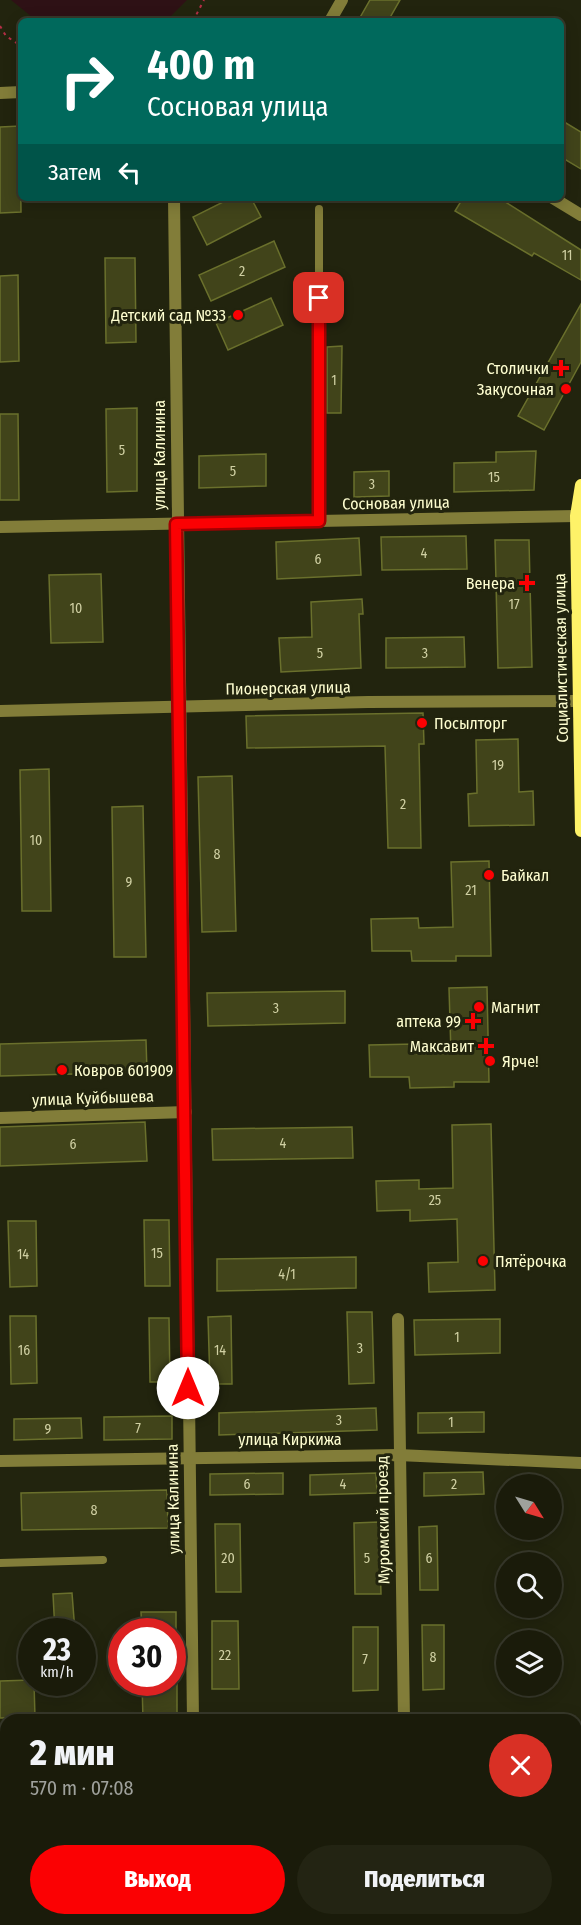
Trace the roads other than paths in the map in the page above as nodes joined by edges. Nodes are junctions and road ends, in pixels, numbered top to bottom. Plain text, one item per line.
1 (342, 0) edge
2 (332, 18) edge
3 (18, 92) edge
4 (0, 93) edge
5 (174, 201) edge
6 (558, 201) edge
7 (319, 209) dead end
8 (581, 215) edge
9 (581, 485) edge
10 (576, 516) junction
11 (319, 521) junction
12 (176, 524) junction
13 (0, 527) edge
14 (577, 701) junction
15 (180, 706) junction
16 (0, 711) edge
17 (580, 736) edge
18 (581, 831) edge
19 (186, 1112) junction
20 (0, 1118) edge
21 (398, 1319) dead end
22 (398, 1455) junction
23 (188, 1456) junction
24 (0, 1461) edge
25 (581, 1463) edge
26 (103, 1560) dead end
27 (0, 1563) edge
28 (193, 1714) edge
29 (404, 1714) edge

1 - 2 street
3 - 4 street
5 - 12 street, улица Калинина
6 - 8 street
7 - 11 lane
9 - 10 main road, Социалистическая улица
10 - 11 street, Сосновая улица
10 - 14 main road, Социалистическая улица
11 - 12 street, Сосновая улица
12 - 13 street, Сосновая улица
12 - 15 street, улица Калинина
14 - 15 street, Пионерская улица
14 - 17 main road, Социалистическая улица
15 - 16 street, Пионерская улица
15 - 19 street, улица Калинина
17 - 18 main road, Социалистическая улица
19 - 20 street, улица Куйбышева
19 - 23 street, улица Калинина
21 - 22 street, Муромский проезд
22 - 23 street, улица Киркижа
22 - 25 street, улица Киркижа
22 - 29 street, Муромский проезд
23 - 24 street, улица Киркижа
23 - 28 street, улица Калинина
26 - 27 lane

